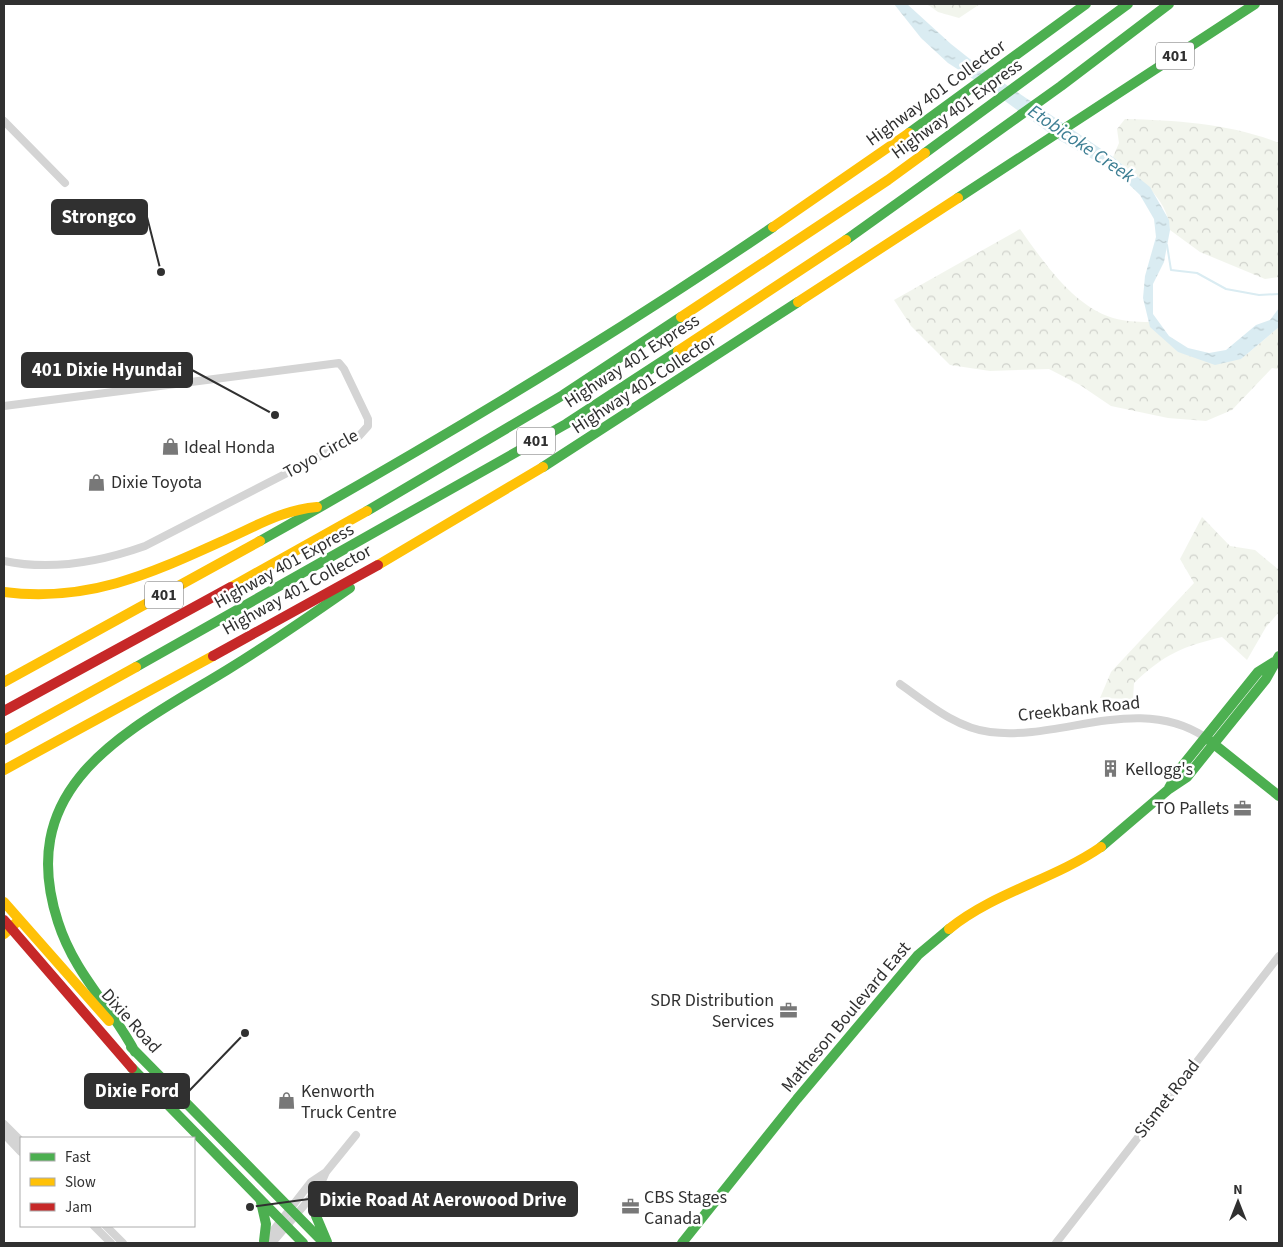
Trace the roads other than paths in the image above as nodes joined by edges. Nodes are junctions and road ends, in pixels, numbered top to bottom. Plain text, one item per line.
1 (1086, 4) edge
2 (1128, 4) edge
3 (1169, 4) edge
4 (1255, 4) edge
5 (4, 121) edge
6 (65, 183) dead end
7 (4, 406) edge
8 (322, 506) junction
9 (413, 546) junction
10 (4, 560) edge
11 (4, 592) edge
12 (1277, 658) edge
13 (4, 682) edge
14 (900, 684) dead end
15 (4, 711) edge
16 (1205, 737) junction
17 (4, 740) edge
18 (1215, 744) junction
19 (4, 770) edge
20 (1169, 789) junction
21 (1279, 796) edge
22 (4, 902) edge
23 (19, 920) junction
24 (6, 928) edge
25 (1279, 956) edge
26 (136, 1052) junction
27 (4, 1124) edge
28 (4, 1134) edge
29 (356, 1135) dead end
30 (20, 1140) edge
31 (20, 1151) edge
32 (326, 1172) junction
33 (319, 1188) junction
34 (259, 1199) junction
35 (292, 1213) junction
36 (283, 1224) junction
37 (95, 1227) edge
38 (107, 1227) edge
39 (266, 1242) edge
40 (111, 1243) edge
41 (123, 1243) edge
42 (303, 1243) edge
43 (326, 1243) edge
44 (682, 1243) edge
45 (1056, 1243) edge

1 - 8 main road, Highway 401 Collector / 401
2 - 15 main road, Highway 401 Express / 401
3 - 17 main road, Highway 401 Express / 401
4 - 9 main road, Highway 401 Collector / 401
5 - 6 street
7 - 10 street, Toyo Circle
8 - 11 main road
8 - 13 main road, Highway 401 Collector / 401
9 - 19 main road, Highway 401 Collector / 401
9 - 26 main road
12 - 16 main road, Matheson Boulevard East
12 - 18 main road, Matheson Boulevard East
14 - 16 street, Creekbank Road
16 - 18 main road, Creekbank Road
16 - 20 main road, Matheson Boulevard East
18 - 20 main road, Matheson Boulevard East
18 - 21 main road, Creekbank Road
20 - 44 main road, Matheson Boulevard East
22 - 23 main road, Dixie Road
23 - 24 main road
23 - 26 main road, Dixie Road
24 - 34 main road, Dixie Road
25 - 45 street, Sismet Road
26 - 35 main road, Dixie Road
27 - 30 street
28 - 31 street
29 - 32 street
32 - 33 street
32 - 35 street
33 - 35 street
33 - 43 main road
34 - 36 main road, Dixie Road
34 - 39 main road
35 - 36 street
35 - 43 main road, Dixie Road
36 - 39 street
36 - 42 main road, Dixie Road
37 - 40 street
38 - 41 street

